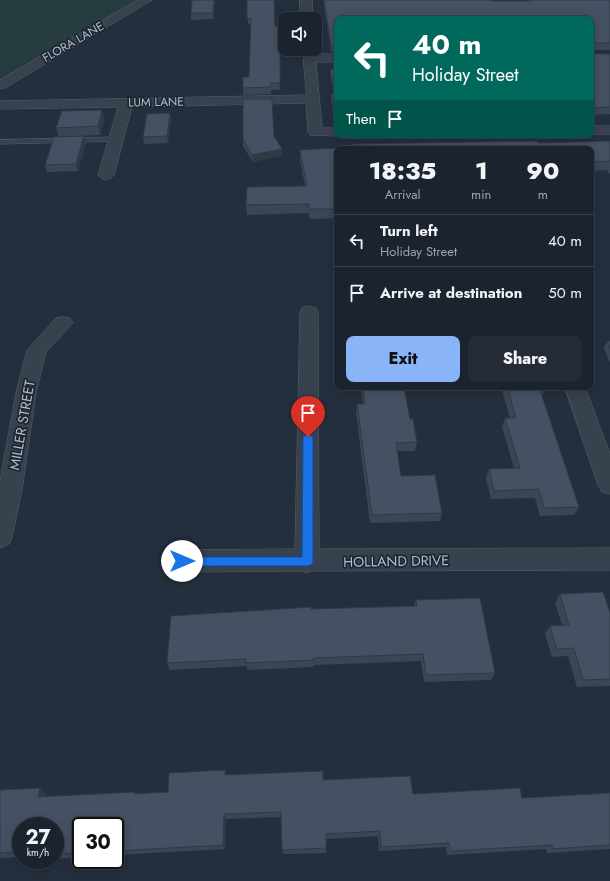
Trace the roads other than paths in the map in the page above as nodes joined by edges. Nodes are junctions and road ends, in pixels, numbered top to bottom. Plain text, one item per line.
1 (146, 0) edge
2 (306, 0) edge
3 (307, 12) edge
4 (322, 55) edge
5 (309, 56) edge
6 (334, 57) edge
7 (0, 85) edge
8 (313, 99) junction
9 (126, 102) junction
10 (0, 105) edge
11 (594, 130) edge
12 (610, 130) edge
13 (334, 132) edge
14 (116, 139) junction
15 (0, 142) edge
16 (106, 175) dead end
17 (309, 312) dead end
18 (63, 323) dead end
19 (576, 390) edge
20 (610, 485) edge
21 (0, 537) edge
22 (610, 559) edge
23 (182, 561) dead end
24 (307, 562) junction

1 - 7 street, FLORA LANE
2 - 3 street
4 - 6 street
5 - 8 street
8 - 9 street, LUM LANE
8 - 13 street
9 - 10 street, LUM LANE
9 - 14 street
11 - 12 street
14 - 15 lane
14 - 16 street
17 - 24 street
18 - 21 street, MILLER STREET
19 - 20 street
22 - 24 street, HOLLAND DRIVE
23 - 24 street, HOLLAND DRIVE

